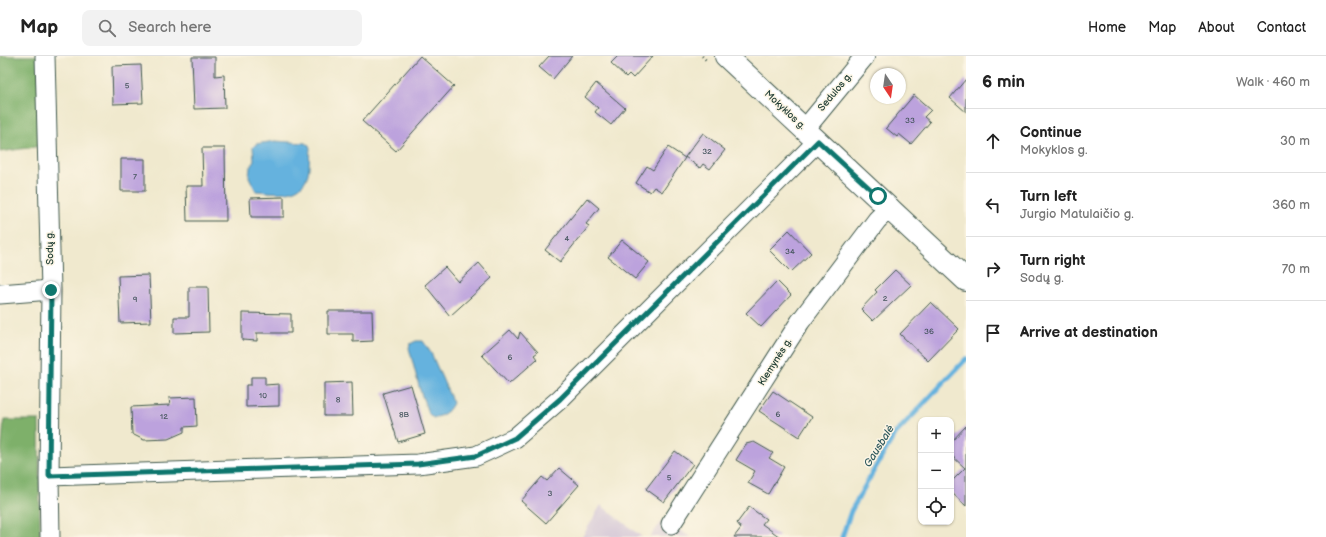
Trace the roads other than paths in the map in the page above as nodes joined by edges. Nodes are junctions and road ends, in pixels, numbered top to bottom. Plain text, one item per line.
1 (45, 56) edge
2 (726, 56) edge
3 (866, 56) edge
4 (811, 135) junction
5 (890, 207) junction
6 (966, 280) edge
7 (51, 290) junction
8 (0, 294) edge
9 (49, 476) junction
10 (671, 524) dead end
11 (50, 537) edge

1 - 7 street, Sodų g.
2 - 4 main road, Mokyklos g.
3 - 4 street, Sedulos g.
4 - 5 main road, Mokyklos g.
4 - 9 street, Sedulos g.
5 - 6 main road, Mokyklos g.
5 - 10 street, Klemynės g.
7 - 8 street
7 - 9 street, Sodų g.
9 - 11 street, Sodų g.

